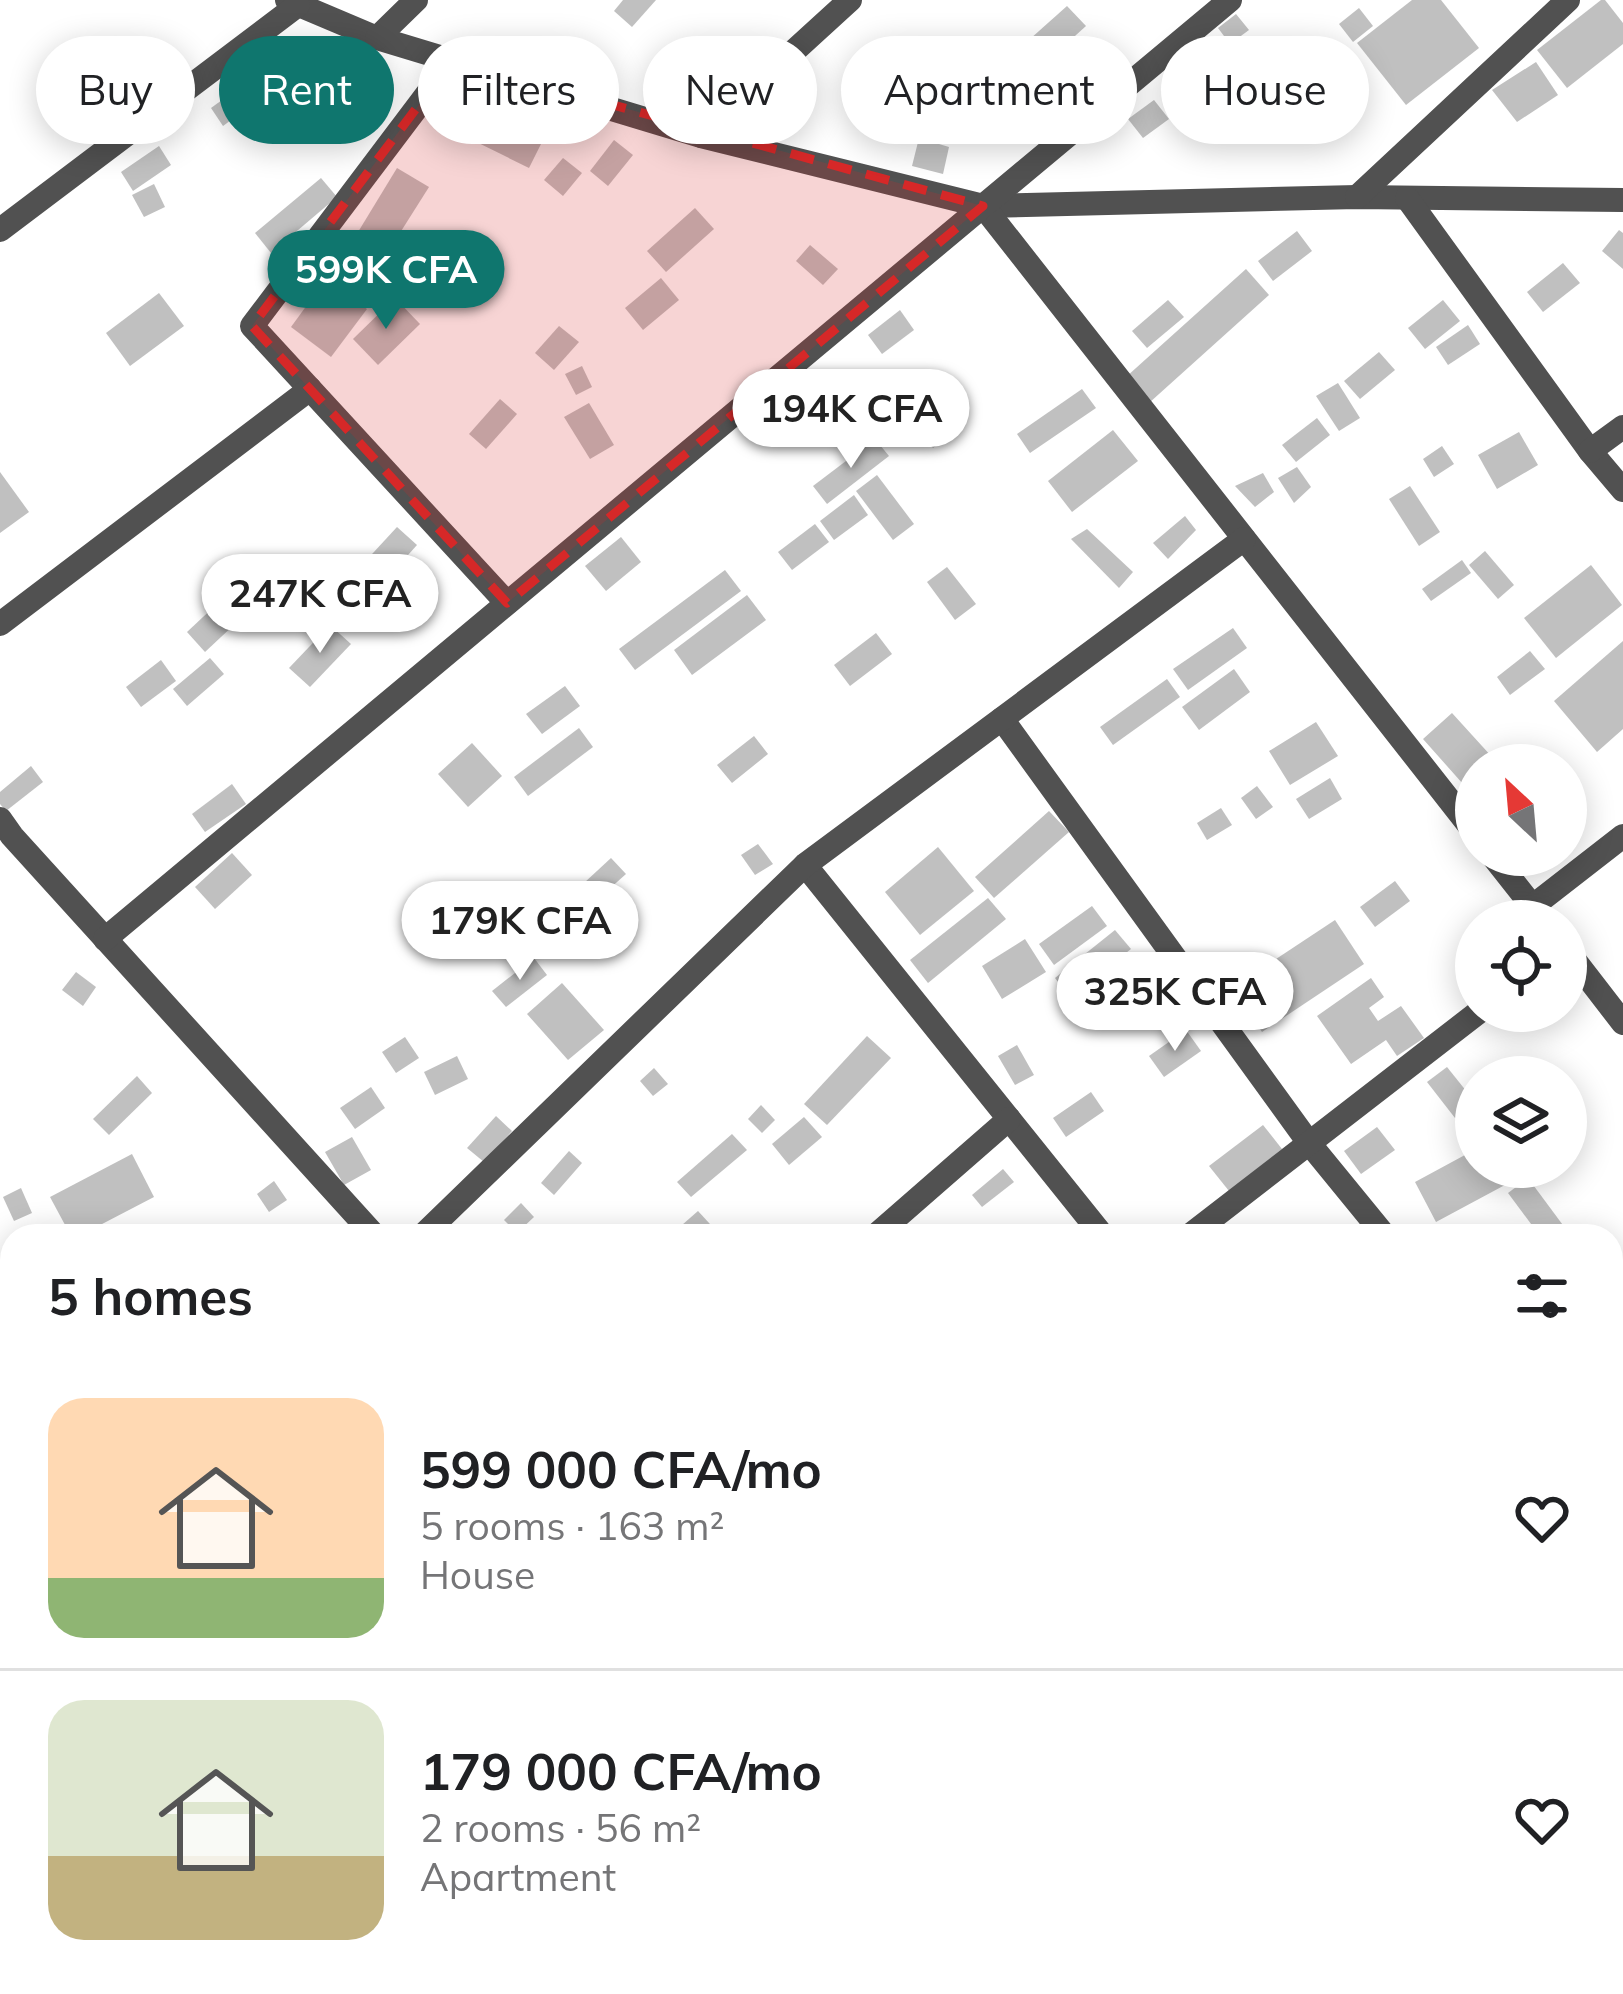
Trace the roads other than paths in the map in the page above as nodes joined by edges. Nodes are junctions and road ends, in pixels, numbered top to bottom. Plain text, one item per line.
1 (416, 0) edge
2 (850, 0) edge
3 (1230, 0) edge
4 (1568, 0) edge
5 (292, 3) edge
6 (372, 36) edge
7 (379, 36) edge
8 (811, 36) edge
9 (418, 106) edge
10 (733, 144) edge
11 (1357, 197) junction
12 (1407, 198) junction
13 (1623, 200) edge
14 (983, 206) junction
15 (0, 230) edge
16 (310, 389) junction
17 (1623, 427) edge
18 (1590, 451) junction
19 (1623, 490) edge
20 (1244, 539) junction
21 (507, 603) junction
22 (0, 624) edge
23 (1002, 719) junction
24 (1455, 807) edge
25 (4, 833) edge
26 (1623, 836) edge
27 (806, 865) junction
28 (1509, 876) edge
29 (1528, 900) edge
30 (1554, 900) edge
31 (105, 939) junction
32 (1587, 976) edge
33 (1623, 1023) edge
34 (1455, 1030) edge
35 (1009, 1119) junction
36 (1309, 1143) junction
37 (364, 1224) edge
38 (434, 1224) edge
39 (889, 1224) edge
40 (1093, 1224) edge
41 (1204, 1224) edge
42 (1374, 1224) edge

1 - 7 street
2 - 8 street
3 - 14 street
4 - 11 street
5 - 6 street
5 - 15 street
9 - 16 street
10 - 14 street
11 - 12 street
11 - 14 street
12 - 13 street
12 - 18 street
14 - 20 street
14 - 21 street
16 - 21 street
16 - 22 street
17 - 18 street
18 - 19 street
20 - 23 street
20 - 24 street
21 - 31 street
23 - 27 street
23 - 36 street
25 - 31 street
26 - 30 street
27 - 35 street
27 - 38 street
28 - 29 street
31 - 37 street
32 - 33 street
34 - 36 street
35 - 39 street
35 - 40 street
36 - 41 street
36 - 42 street

